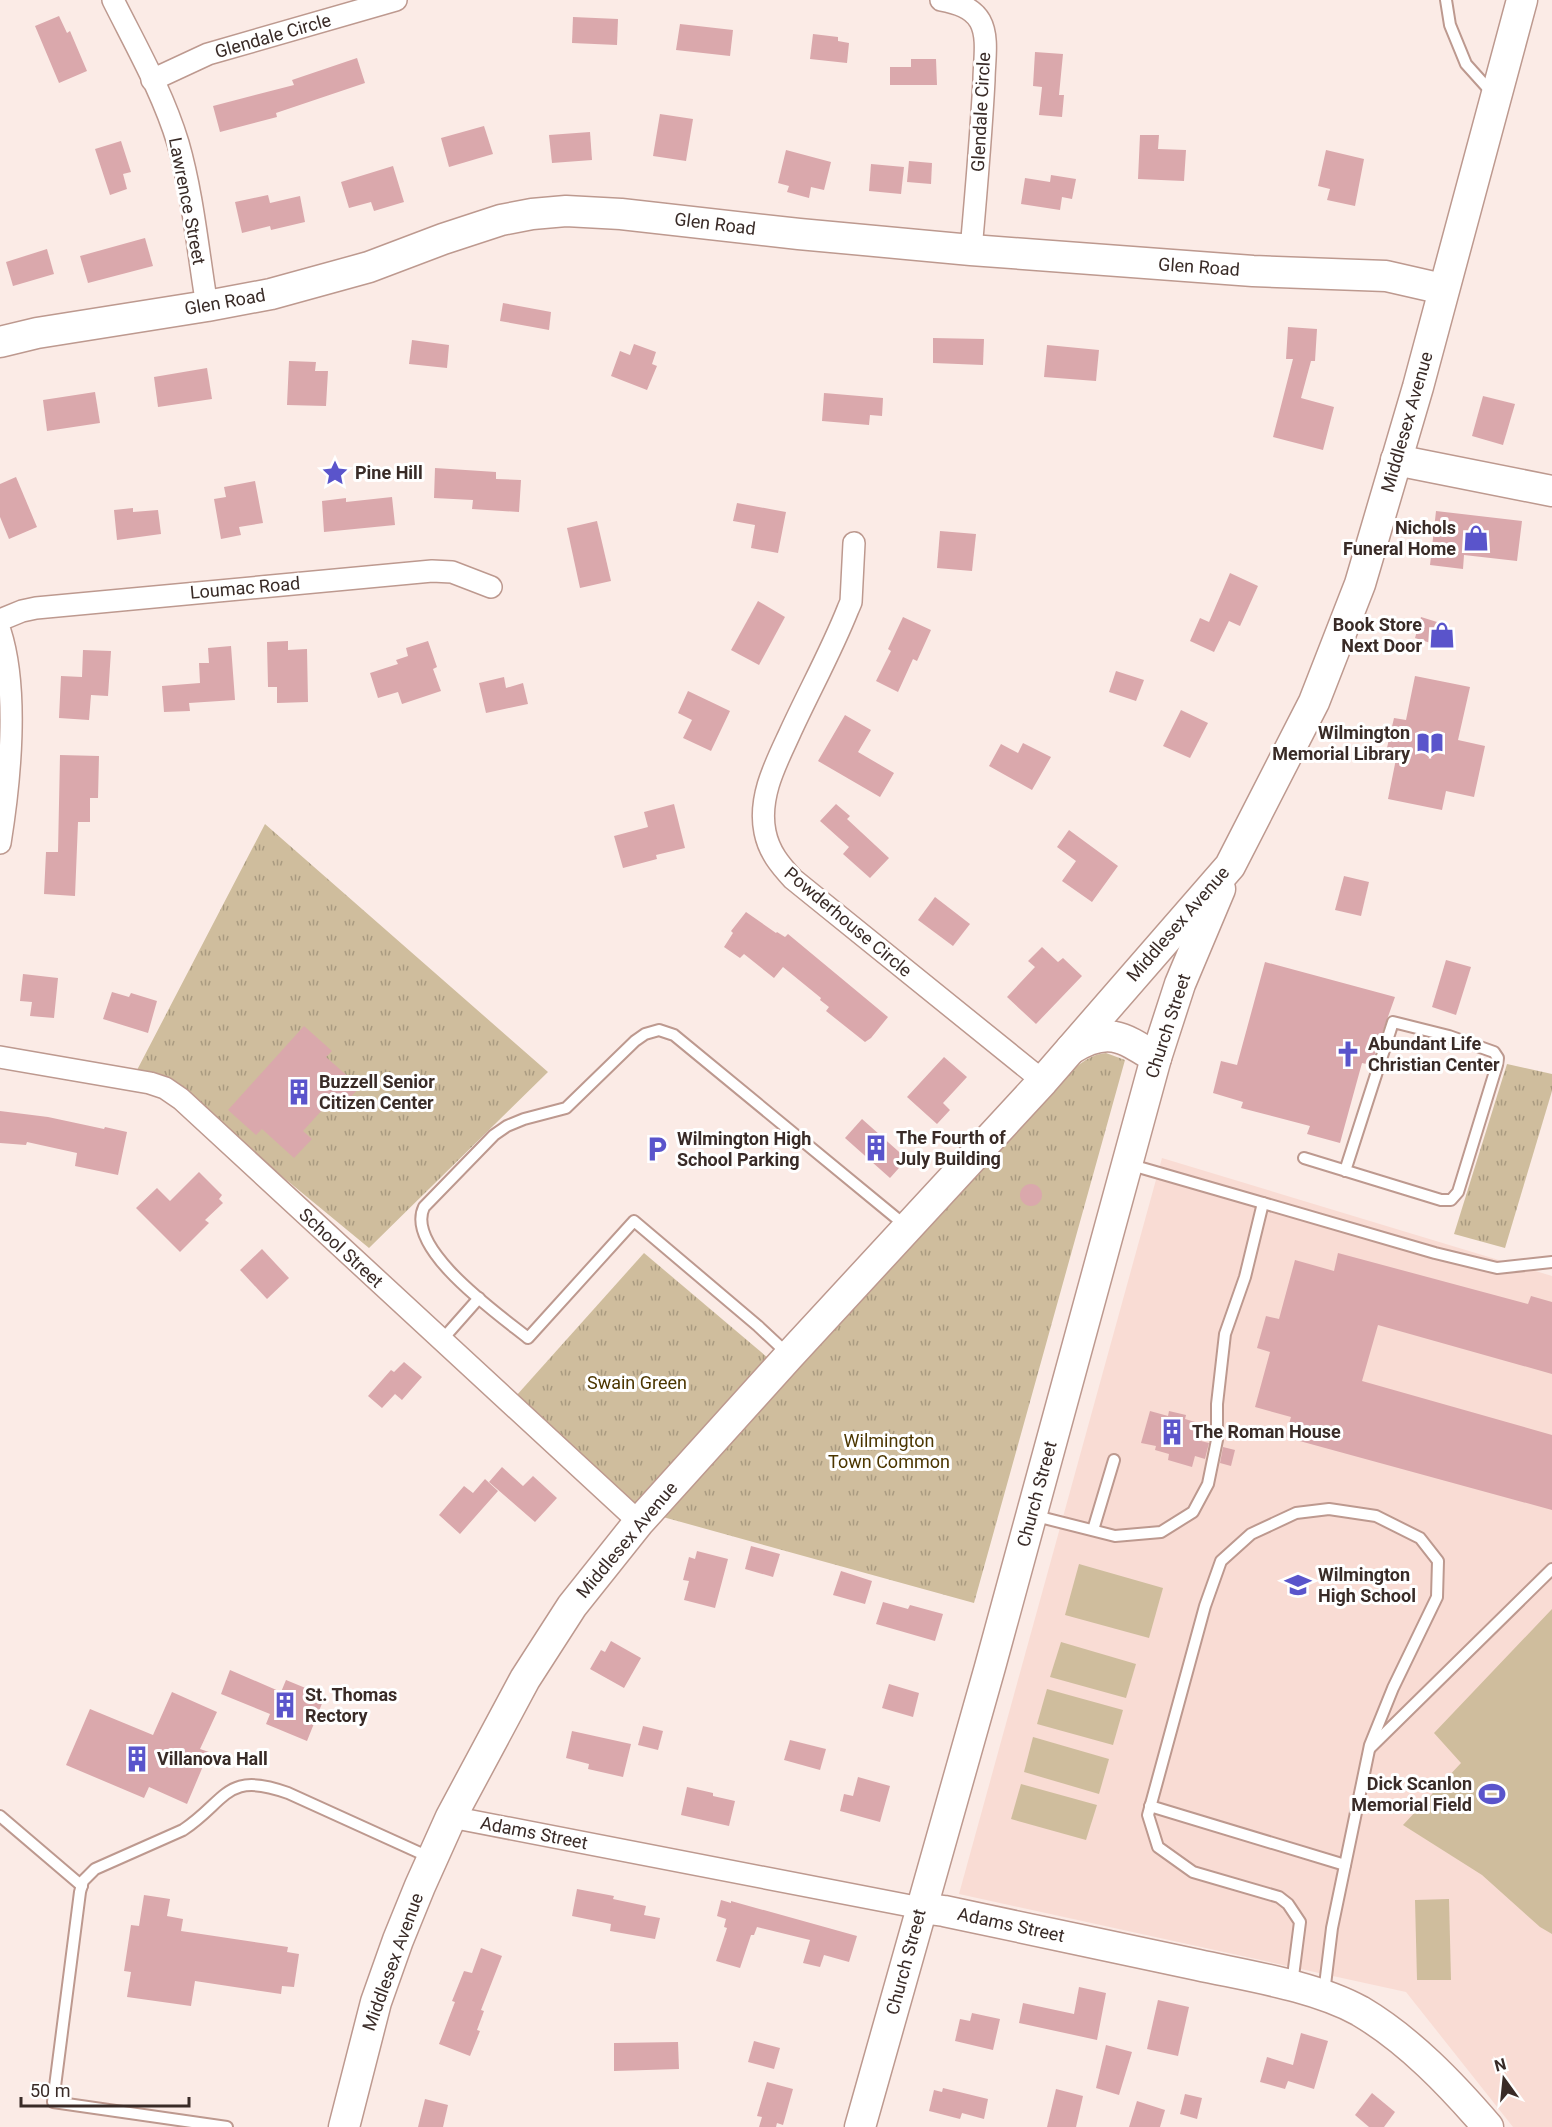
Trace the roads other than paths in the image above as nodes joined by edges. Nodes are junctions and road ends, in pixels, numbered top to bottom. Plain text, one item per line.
1 (113, 0) edge
2 (396, 0) edge
3 (941, 0) edge
4 (1446, 0) edge
5 (1522, 0) edge
6 (152, 80) junction
7 (1496, 98) junction
8 (971, 250) junction
9 (1443, 289) junction
10 (207, 306) junction
11 (0, 342) edge
12 (1396, 460) junction
13 (1552, 491) edge
14 (854, 543) dead end
15 (491, 587) dead end
16 (0, 620) edge
17 (0, 631) edge
18 (0, 843) edge
19 (1230, 866) junction
20 (1069, 1051) junction
21 (0, 1057) edge
22 (1156, 1058) junction
23 (1042, 1081) junction
24 (1304, 1158) dead end
25 (1127, 1164) junction
26 (1345, 1171) junction
27 (1263, 1203) junction
28 (908, 1228) junction
29 (1552, 1262) edge
30 (479, 1298) junction
31 (441, 1341) junction
32 (789, 1356) junction
33 (1114, 1460) dead end
34 (1032, 1514) junction
35 (639, 1522) junction
36 (1093, 1530) junction
37 (1552, 1569) edge
38 (1369, 1749) junction
39 (1150, 1806) junction
40 (0, 1816) edge
41 (451, 1817) junction
42 (432, 1859) junction
43 (1345, 1865) junction
44 (82, 1886) junction
45 (921, 1908) junction
46 (1292, 1987) junction
47 (1324, 1996) junction
48 (864, 2126) edge
49 (227, 2127) edge
50 (344, 2127) edge
51 (1488, 2127) edge

1 - 6 street, Lawrence Street
2 - 6 street, Glendale Circle
3 - 8 street, Glendale Circle
4 - 7 lane
5 - 7 street, Middlesex Avenue
6 - 10 street, Lawrence Street
7 - 9 street, Middlesex Avenue
8 - 9 street, Glen Road
8 - 10 street, Glen Road
9 - 12 street, Middlesex Avenue
10 - 11 street, Glen Road
12 - 13 street
12 - 19 street, Middlesex Avenue
14 - 23 street, Powderhouse Circle
15 - 16 street, Loumac Road
17 - 18 street
19 - 20 street, Middlesex Avenue
19 - 22 street, Church Street
20 - 22 street, Middlesex Avenue
20 - 23 street, Middlesex Avenue
21 - 31 street, School Street
22 - 25 street, Church Street
23 - 28 street, Middlesex Avenue
24 - 26 lane
25 - 27 lane
25 - 34 street, Church Street
26 - 26 lane
27 - 29 lane
27 - 36 lane
28 - 30 lane
28 - 32 street, Middlesex Avenue
30 - 31 lane
30 - 32 lane
31 - 35 street, School Street
32 - 35 street, Middlesex Avenue
33 - 36 lane
34 - 36 lane
34 - 45 street, Church Street
35 - 41 street, Middlesex Avenue
37 - 38 lane
38 - 39 lane
38 - 43 lane
39 - 43 lane
39 - 46 lane
40 - 44 lane
41 - 42 street, Middlesex Avenue
41 - 45 street, Adams Street
42 - 44 lane
42 - 50 street, Middlesex Avenue
43 - 47 lane
44 - 49 lane
45 - 46 street, Adams Street
45 - 48 street, Church Street
46 - 47 street, Adams Street
47 - 51 street, Adams Street

